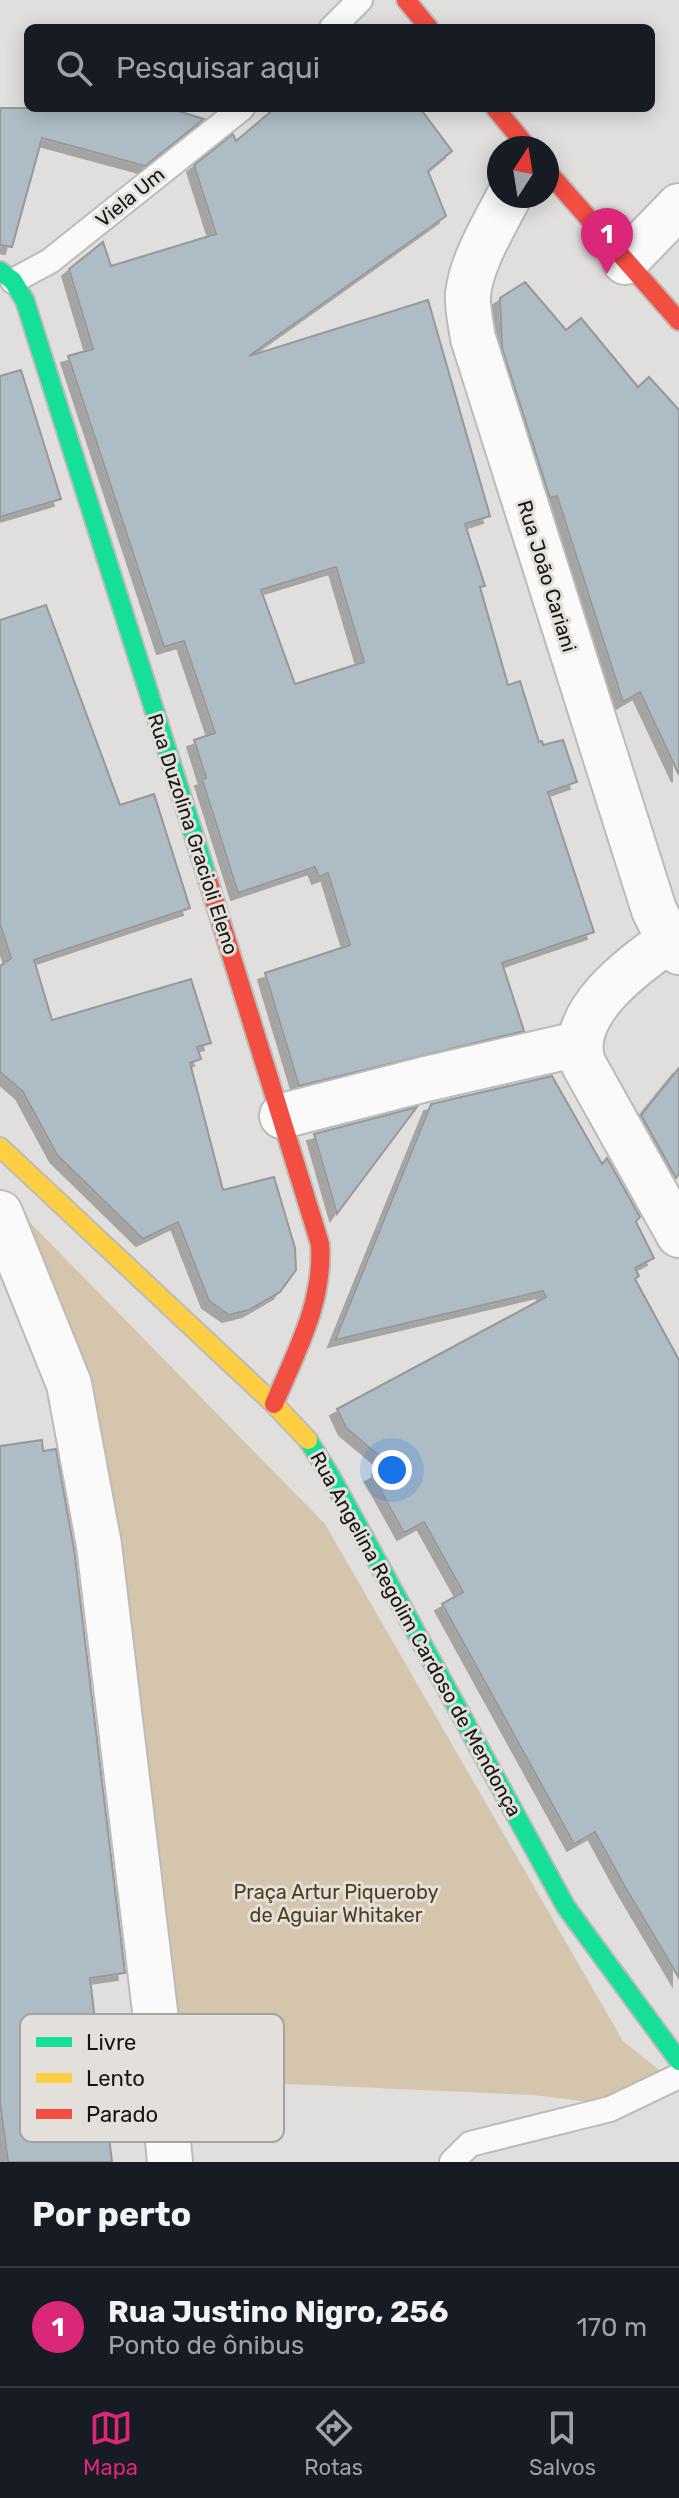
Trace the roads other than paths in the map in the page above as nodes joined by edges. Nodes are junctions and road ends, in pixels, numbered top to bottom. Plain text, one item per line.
1 (360, 0) edge
2 (406, 0) edge
3 (336, 24) edge
4 (426, 24) edge
5 (237, 112) edge
6 (498, 112) edge
7 (518, 136) edge
8 (559, 185) edge
9 (679, 206) edge
10 (503, 208) edge
11 (625, 262) junction
12 (7, 276) edge
13 (679, 321) edge
14 (676, 942) edge
15 (578, 1044) junction
16 (282, 1116) junction
17 (0, 1147) edge
18 (0, 1213) edge
19 (679, 1235) edge
20 (274, 1404) junction
21 (155, 2014) edge
22 (679, 2061) edge
23 (679, 2076) edge
24 (168, 2142) edge
25 (170, 2162) edge
26 (452, 2162) edge

1 - 3 lane
2 - 4 street
5 - 12 lane, Viela Um
6 - 7 street
8 - 11 street
9 - 11 street
10 - 14 street, Rua João Cariani
11 - 13 street
12 - 16 street, Rua Duzolina Gracioli Eleno
14 - 15 street
15 - 16 street
15 - 19 street
16 - 20 street, Rua Duzolina Gracioli Eleno
17 - 20 street, Rua Angelina Regolim Cardoso de Mendonça
18 - 21 street
20 - 22 street, Rua Angelina Regolim Cardoso de Mendonça
23 - 26 lane
24 - 25 street

